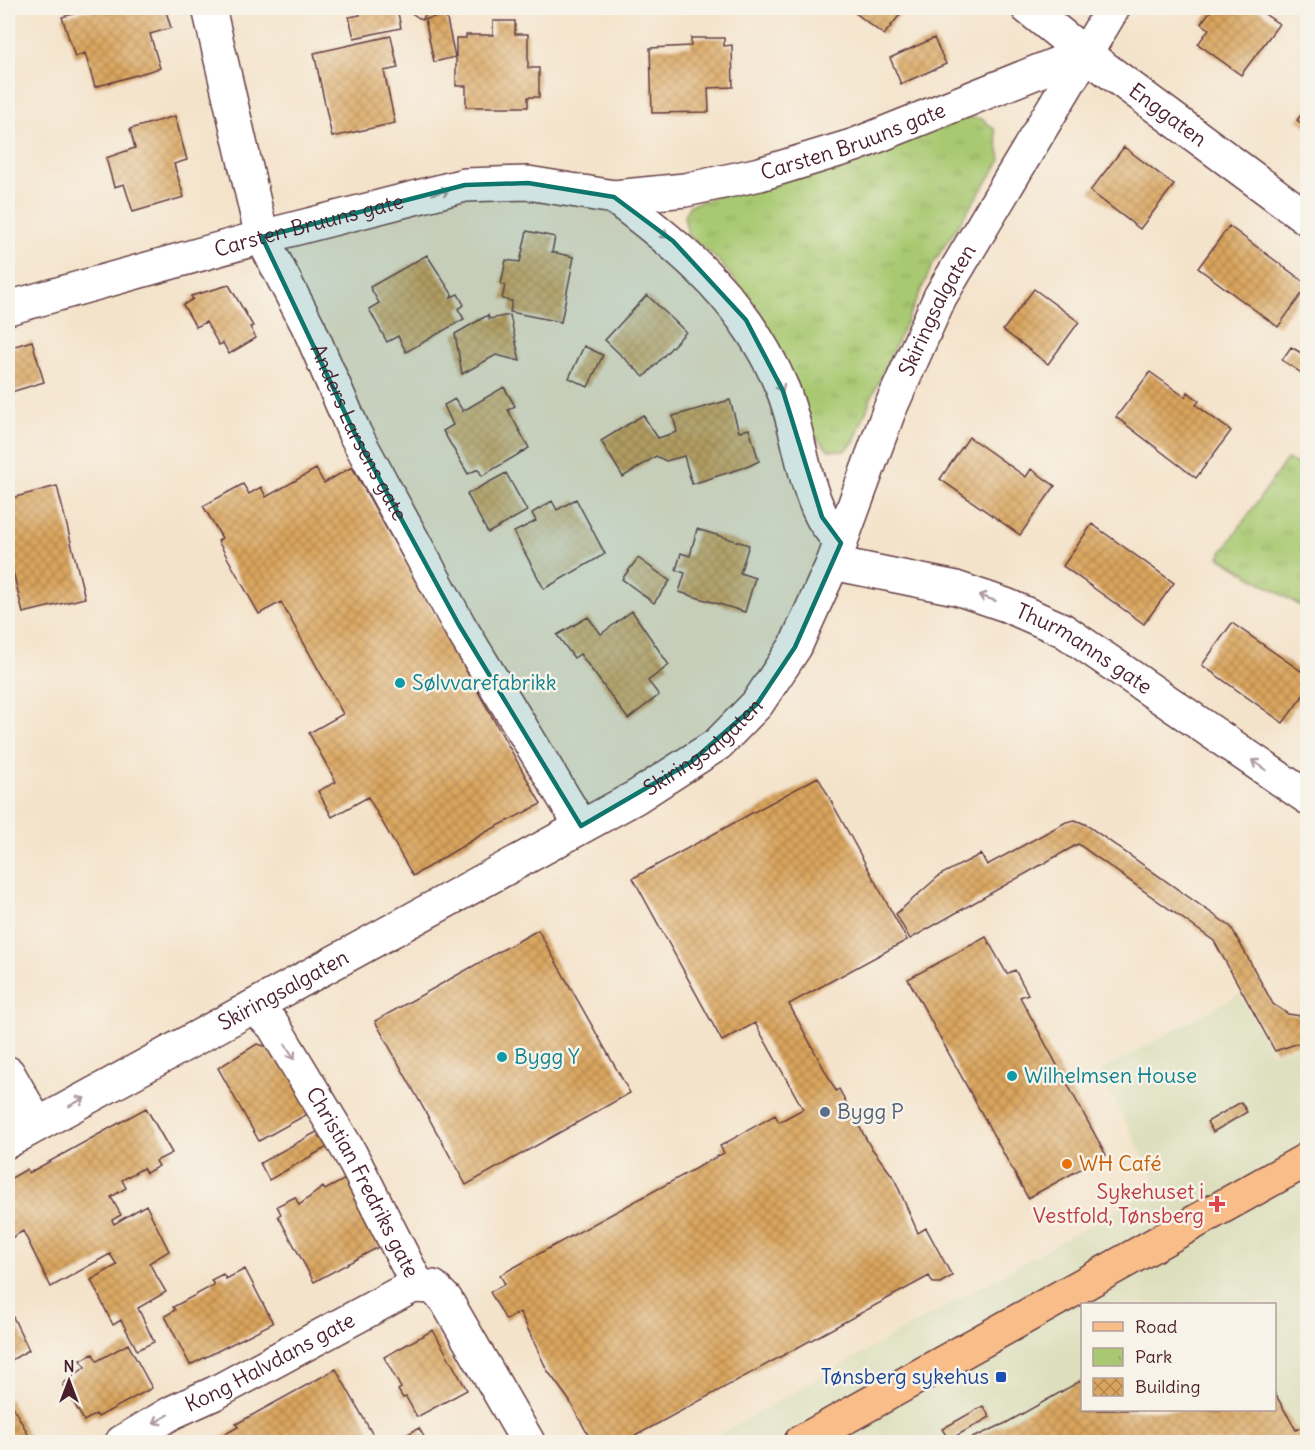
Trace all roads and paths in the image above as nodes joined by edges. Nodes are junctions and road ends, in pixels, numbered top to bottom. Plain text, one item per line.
1 (209, 8) edge
2 (1028, 8) edge
3 (1113, 8) edge
4 (1084, 53) junction
5 (614, 197) junction
6 (1308, 219) edge
7 (262, 237) junction
8 (8, 308) edge
9 (837, 553) junction
10 (1308, 798) edge
11 (581, 826) junction
12 (254, 1007) junction
13 (8, 1073) edge
14 (37, 1124) junction
15 (8, 1141) edge
16 (1308, 1159) edge
17 (418, 1286) junction
18 (122, 1443) edge
19 (528, 1443) edge
20 (801, 1443) edge

1 - 7 street, Anders Larsens gate
2 - 4 street, Enggaten
3 - 4 street, Skiringsalgaten
4 - 5 street, Carsten Bruuns gate
4 - 6 street, Enggaten
4 - 9 street, Skiringsalgaten
7 -> 5 street, Carsten Bruuns gate
5 -> 9 street, Carsten Bruuns gate
7 - 8 street, Carsten Bruuns gate
7 - 11 street, Anders Larsens gate
10 -> 9 street, Thurmanns gate
9 - 11 street, Skiringsalgaten
11 - 12 street, Skiringsalgaten
14 -> 12 street, Skiringsalgaten
12 -> 17 street, Christian Fredriks gate
13 - 14 street
14 - 15 street, Skiringsalgaten
16 - 20 main road
17 -> 18 street, Kong Halvdans gate
17 - 19 street, Christian Fredriks gate

